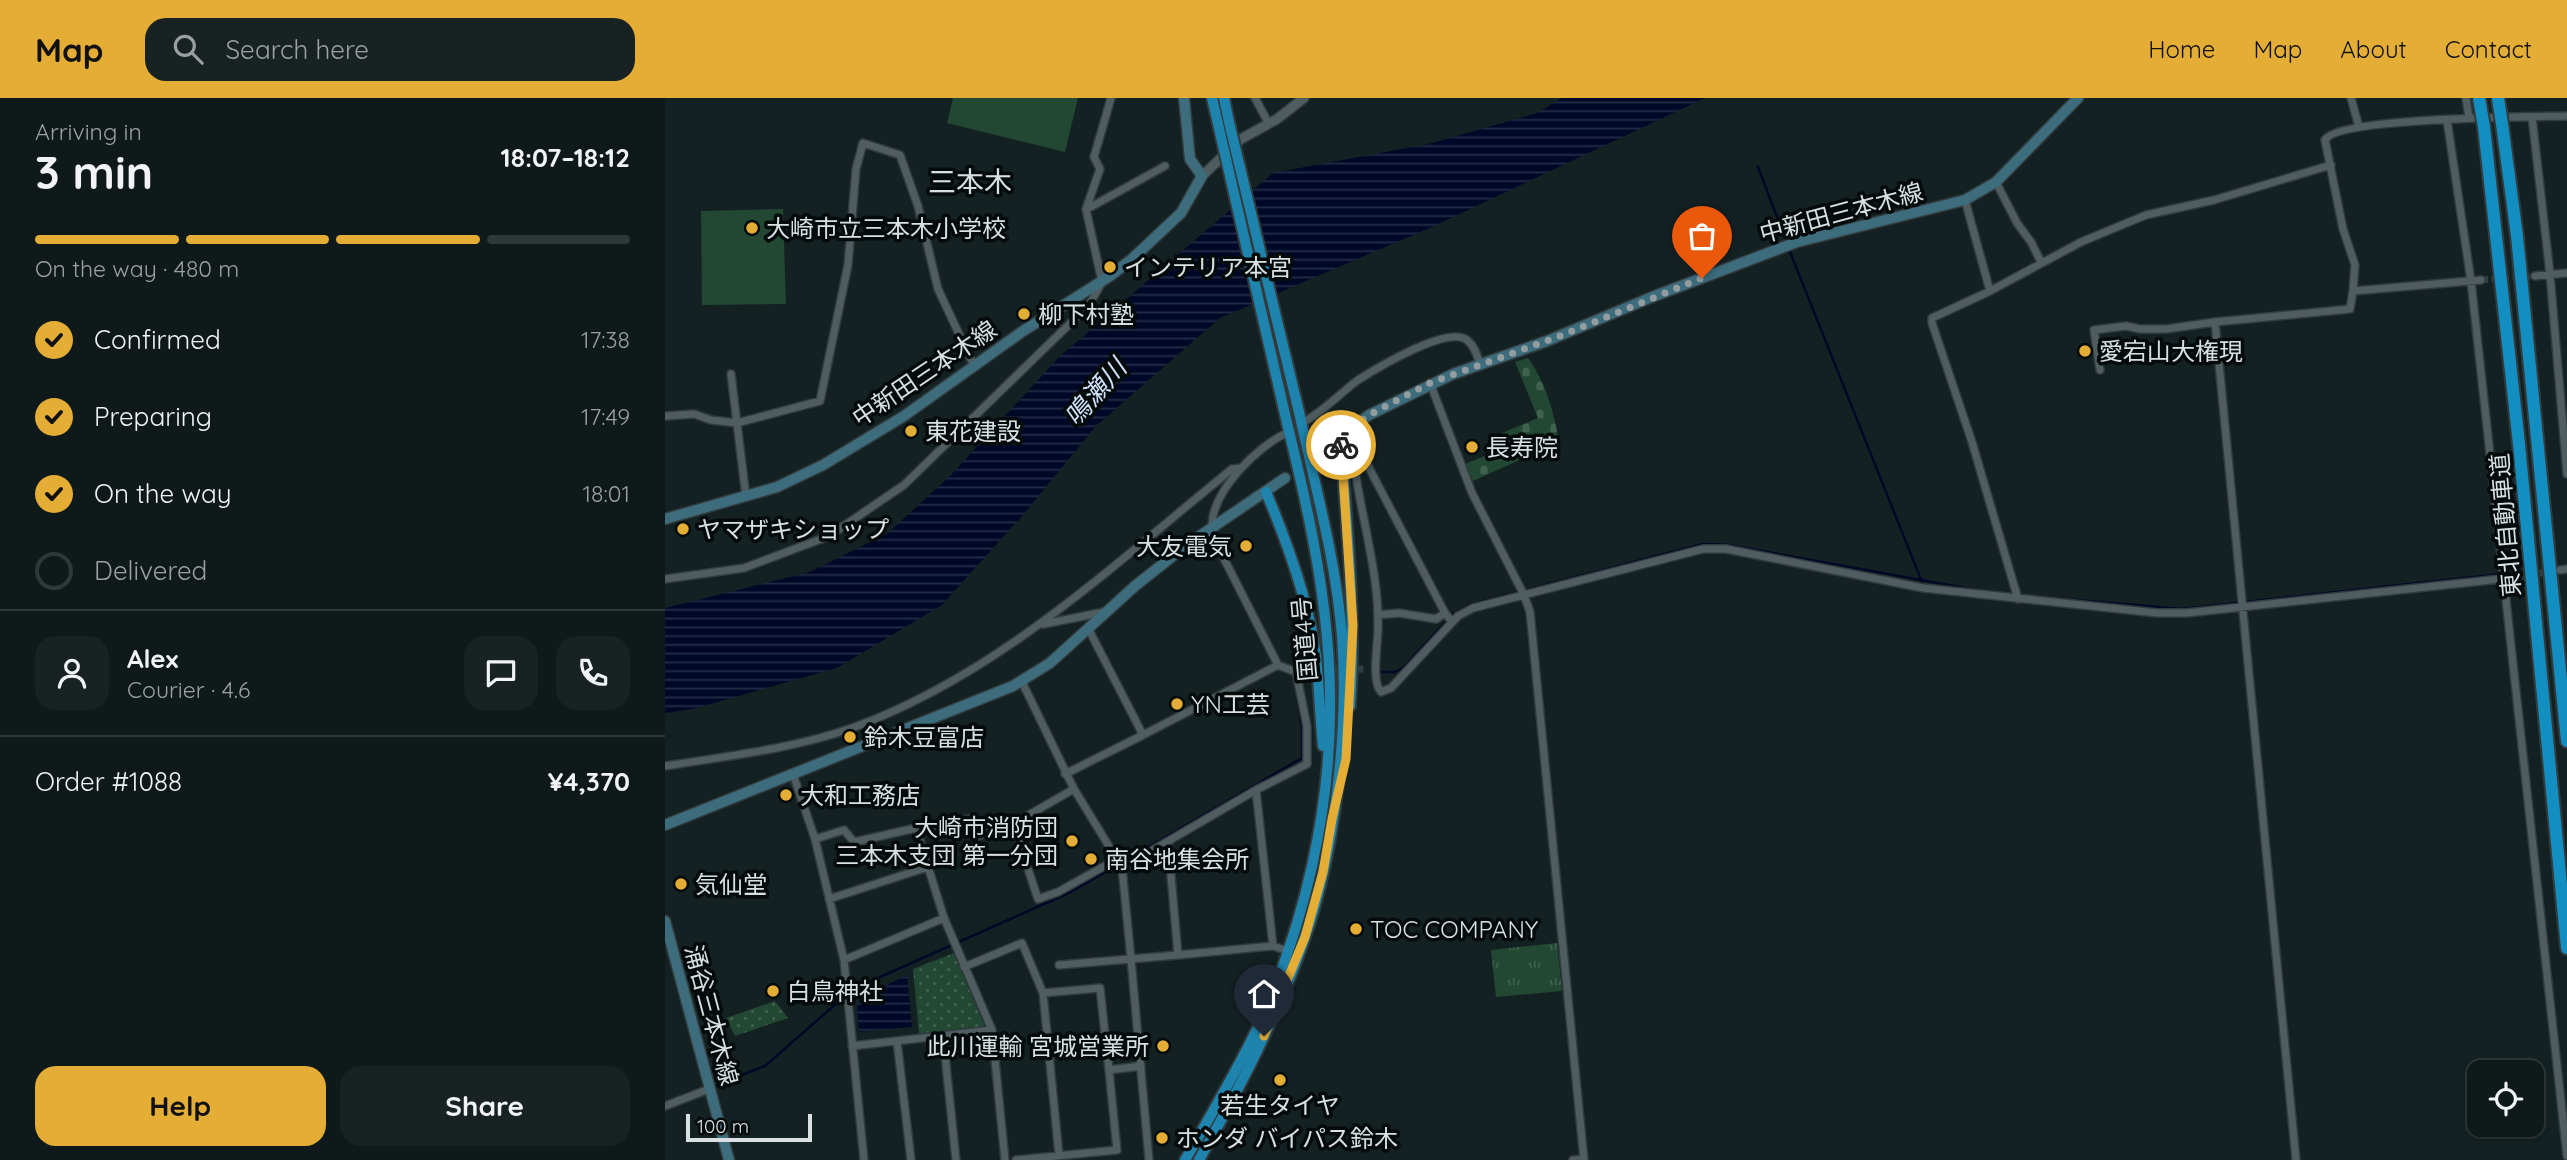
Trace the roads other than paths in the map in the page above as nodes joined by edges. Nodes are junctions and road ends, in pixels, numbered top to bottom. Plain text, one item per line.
1 (1111, 98) edge
2 (1184, 98) edge
3 (1212, 98) edge
4 (1224, 98) edge
5 (1255, 98) edge
6 (1304, 98) edge
7 (2078, 98) edge
8 (2351, 98) edge
9 (2466, 98) edge
10 (2479, 98) edge
11 (2498, 98) edge
12 (2567, 116) edge
13 (2532, 117) junction
14 (2469, 118) junction
15 (2447, 120) junction
16 (1268, 122) junction
17 (1223, 123) junction
18 (2359, 127) junction
19 (2331, 165) junction
20 (1165, 166) dead end
21 (1202, 176) junction
22 (1996, 181) junction
23 (1965, 200) junction
24 (1086, 209) junction
25 (2041, 262) junction
26 (2567, 273) edge
27 (2550, 274) junction
28 (2535, 276) tunnel mouth
29 (2481, 280) tunnel mouth
30 (2471, 281) junction
31 (1102, 282) junction
32 (1990, 291) junction
33 (2353, 291) junction
34 (2215, 322) junction
35 (1480, 364) junction
36 (974, 366) junction
37 (2101, 370) dead end
38 (731, 374) dead end
39 (1430, 383) junction
40 (665, 416) edge
41 (1301, 417) junction
42 (737, 423) junction
43 (1288, 427) junction
44 (1350, 429) junction
45 (2566, 430) edge
46 (1340, 436) junction
47 (1355, 441) junction
48 (1322, 450) dead end
49 (1241, 468) junction
50 (2567, 474) edge
51 (1285, 478) dead end
52 (1266, 492) junction
53 (746, 497) junction
54 (665, 519) edge
55 (1211, 528) junction
56 (2519, 577) tunnel mouth
57 (665, 579) edge
58 (2505, 579) junction
59 (1522, 592) junction
60 (2017, 596) junction
61 (2241, 604) junction
62 (1106, 612) junction
63 (1378, 615) junction
64 (1449, 618) junction
65 (1040, 625) junction
66 (1089, 630) junction
67 (1278, 665) junction
68 (1310, 670) dead end
69 (1296, 672) junction
70 (1021, 680) junction
71 (1143, 735) junction
72 (2567, 741) edge
73 (665, 766) edge
74 (793, 774) junction
75 (1065, 774) junction
76 (1325, 774) junction
77 (1074, 789) junction
78 (1256, 790) junction
79 (1332, 819) junction
80 (1013, 824) junction
81 (665, 825) edge
82 (916, 828) junction
83 (815, 839) junction
84 (1168, 842) junction
85 (1119, 863) junction
86 (928, 867) junction
87 (829, 899) junction
88 (944, 918) junction
89 (665, 921) edge
90 (1273, 946) junction
91 (2567, 948) edge
92 (1288, 951) junction
93 (1178, 956) junction
94 (1131, 959) junction
95 (844, 960) junction
96 (1059, 965) dead end
97 (964, 967) junction
98 (1043, 993) junction
99 (992, 1030) junction
100 (943, 1036) junction
101 (897, 1041) junction
102 (852, 1046) junction
103 (1141, 1066) junction
104 (1109, 1070) junction
105 (709, 1089) junction
106 (665, 1106) edge
107 (1059, 1155) junction
108 (2567, 1156) edge
109 (1584, 1159) edge
110 (729, 1160) edge
111 (864, 1160) edge
112 (911, 1160) edge
113 (956, 1160) edge
114 (1005, 1160) edge
115 (1016, 1160) edge
116 (1149, 1160) edge
117 (1185, 1160) edge
118 (1199, 1160) edge
119 (1573, 1160) edge
120 (2296, 1160) edge

1 - 24 street
2 - 21 main road
3 - 17 highway, 国道4号
4 - 17 highway, 国道4号
5 - 16 street
6 - 16 street
7 - 22 main road, 中新田三本木線
8 - 18 street
9 - 14 street
10 - 91 highway, 東北自動車道, bridge
11 - 72 highway, 東北自動車道, bridge
12 - 13 street
13 - 14 street
13 - 27 street
14 - 15 street
15 - 18 street
15 - 30 street
16 - 21 street
17 - 41 highway, 国道4号, bridge
17 - 43 highway, 国道4号, bridge
18 - 19 street
19 - 25 street
19 - 33 street
20 - 24 street
21 - 31 main road, 中新田三本木線
22 - 23 main road, 中新田三本木線
22 - 25 street
23 - 32 street
23 - 35 main road, 中新田三本木線
24 - 31 street
25 - 32 street
26 - 27 street
27 - 28 street
27 - 45 street
29 - 30 street
30 - 33 street
30 - 58 street
31 - 36 main road, 中新田三本木線
31 - 57 street
32 - 60 street
33 - 34 street
34 - 37 street
34 - 61 street
35 - 39 main road, 中新田三本木線
35 - 41 street
36 - 42 street
36 - 53 main road, 中新田三本木線
38 - 42 street
39 - 44 main road, 中新田三本木線
39 - 59 street
40 - 42 street
41 - 79 highway, 国道4号
42 - 53 street
43 - 49 street
43 - 76 highway, 国道4号
44 - 46 main road, 中新田三本木線
44 - 47 street
45 - 50 street
46 - 48 main road, 中新田三本木線
46 - 79 highway
47 - 63 street
47 - 64 street
49 - 55 street
49 - 65 street
51 - 52 main road
52 - 55 main road
52 - 76 highway
53 - 54 main road, 中新田三本木線
55 - 62 main road
55 - 67 street
56 - 58 street
58 - 61 street
58 - 108 street
59 - 60 street
59 - 64 street
59 - 109 street
60 - 61 street
61 - 120 street
62 - 65 street
62 - 66 main road
63 - 64 street
63 - 64 street
65 - 73 street
66 - 70 main road
66 - 71 street
67 - 69 street
67 - 71 street
68 - 69 street
69 - 78 street
70 - 74 main road
70 - 75 street
71 - 75 street
74 - 81 main road
74 - 83 street
75 - 77 street
76 - 92 highway, 国道4号
77 - 80 street
77 - 85 street
78 - 84 street
78 - 90 street
79 - 118 highway, 国道4号
80 - 82 street
80 - 85 street
82 - 83 street
82 - 86 street
83 - 87 street
84 - 85 street
84 - 93 street
85 - 94 street
86 - 87 street
86 - 88 street
87 - 95 street
88 - 95 street
88 - 97 street
89 - 105 main road, 涌谷三本木線
90 - 92 street
90 - 93 street
92 - 117 highway, 国道4号
93 - 94 street
94 - 96 street
94 - 103 street
95 - 102 street
97 - 98 street
97 - 99 street
98 - 104 street
98 - 107 street
99 - 100 street
99 - 114 street
100 - 101 street
100 - 113 street
101 - 102 street
101 - 112 street
102 - 111 street
103 - 104 street
103 - 116 street
104 - 107 street
105 - 106 street
105 - 110 main road, 涌谷三本木線
107 - 115 street
109 - 119 street

